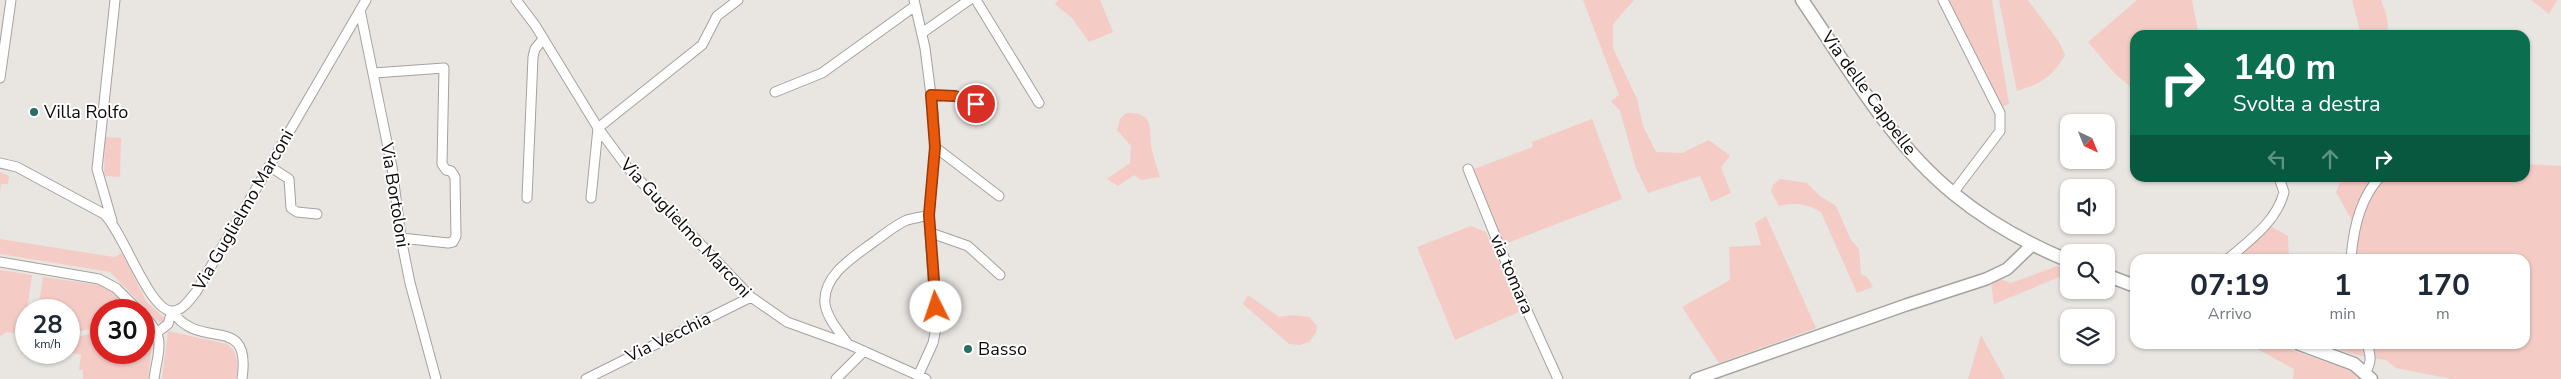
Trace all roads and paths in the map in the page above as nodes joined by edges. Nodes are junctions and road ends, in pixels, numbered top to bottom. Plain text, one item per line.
1 (12, 0) edge
2 (115, 0) edge
3 (366, 0) edge
4 (516, 0) edge
5 (738, 0) edge
6 (969, 0) edge
7 (976, 0) edge
8 (1802, 0) edge
9 (1943, 0) edge
10 (914, 3) edge
11 (360, 10) junction
12 (4, 17) edge
13 (922, 34) junction
14 (543, 39) junction
15 (374, 73) junction
16 (0, 78) edge
17 (775, 92) dead end
18 (931, 95) junction
19 (976, 104) dead end
20 (1039, 104) dead end
21 (598, 128) junction
22 (935, 147) junction
23 (0, 163) edge
24 (269, 166) junction
25 (1468, 169) dead end
26 (2280, 182) edge
27 (2376, 182) edge
28 (1953, 194) junction
29 (999, 196) dead end
30 (527, 198) dead end
31 (591, 198) dead end
32 (317, 214) dead end
33 (929, 215) junction
34 (112, 221) junction
35 (930, 234) junction
36 (401, 238) junction
37 (2032, 244) junction
38 (2233, 254) edge
39 (2353, 254) edge
40 (2060, 257) edge
41 (0, 262) edge
42 (1000, 275) dead end
43 (2115, 278) edge
44 (2130, 284) edge
45 (751, 297) junction
46 (127, 299) edge
47 (172, 311) junction
48 (155, 329) edge
49 (158, 332) junction
50 (848, 344) junction
51 (2314, 349) edge
52 (2368, 349) edge
53 (864, 351) junction
54 (2368, 376) edge
55 (922, 377) edge
56 (154, 379) edge
57 (242, 379) edge
58 (436, 379) edge
59 (586, 379) edge
60 (836, 379) edge
61 (1558, 379) edge
62 (1696, 379) edge

1 - 12 street
2 - 34 street
3 - 11 street, Via Guglielmo Marconi
4 - 14 street, Via Guglielmo Marconi
5 - 21 street
6 - 13 street
7 - 20 street
8 - 28 main road, Via delle Cappelle
9 - 28 street
10 - 13 street
10 - 17 street
11 - 15 street, Via Bortoloni
11 - 24 street, Via Guglielmo Marconi
12 - 16 street
13 - 18 street
14 - 21 street, Via Guglielmo Marconi
14 - 30 street
15 - 36 street, Via Bortoloni
15 - 36 street
18 - 19 street
18 - 22 street
21 - 31 street
21 - 45 street, Via Guglielmo Marconi
22 - 29 street
22 - 33 street
23 - 34 street
24 - 32 street
24 - 47 street, Via Guglielmo Marconi
25 - 61 street, via tomara
26 - 38 street
27 - 39 street
28 - 37 main road, Via delle Cappelle
33 - 35 street
33 - 50 street
34 - 47 street
35 - 42 street
35 - 55 street
36 - 58 street, Via Bortoloni
37 - 40 main road, Via delle Cappelle
37 - 62 street
41 - 46 street
43 - 44 main road
45 - 50 street, Via Guglielmo Marconi
45 - 59 street, Via Vecchia
47 - 49 street
47 - 57 street
48 - 49 street
49 - 56 street
50 - 53 street, Via Guglielmo Marconi
51 - 54 main road
52 - 54 street
53 - 55 street, Via Guglielmo Marconi
53 - 60 street

